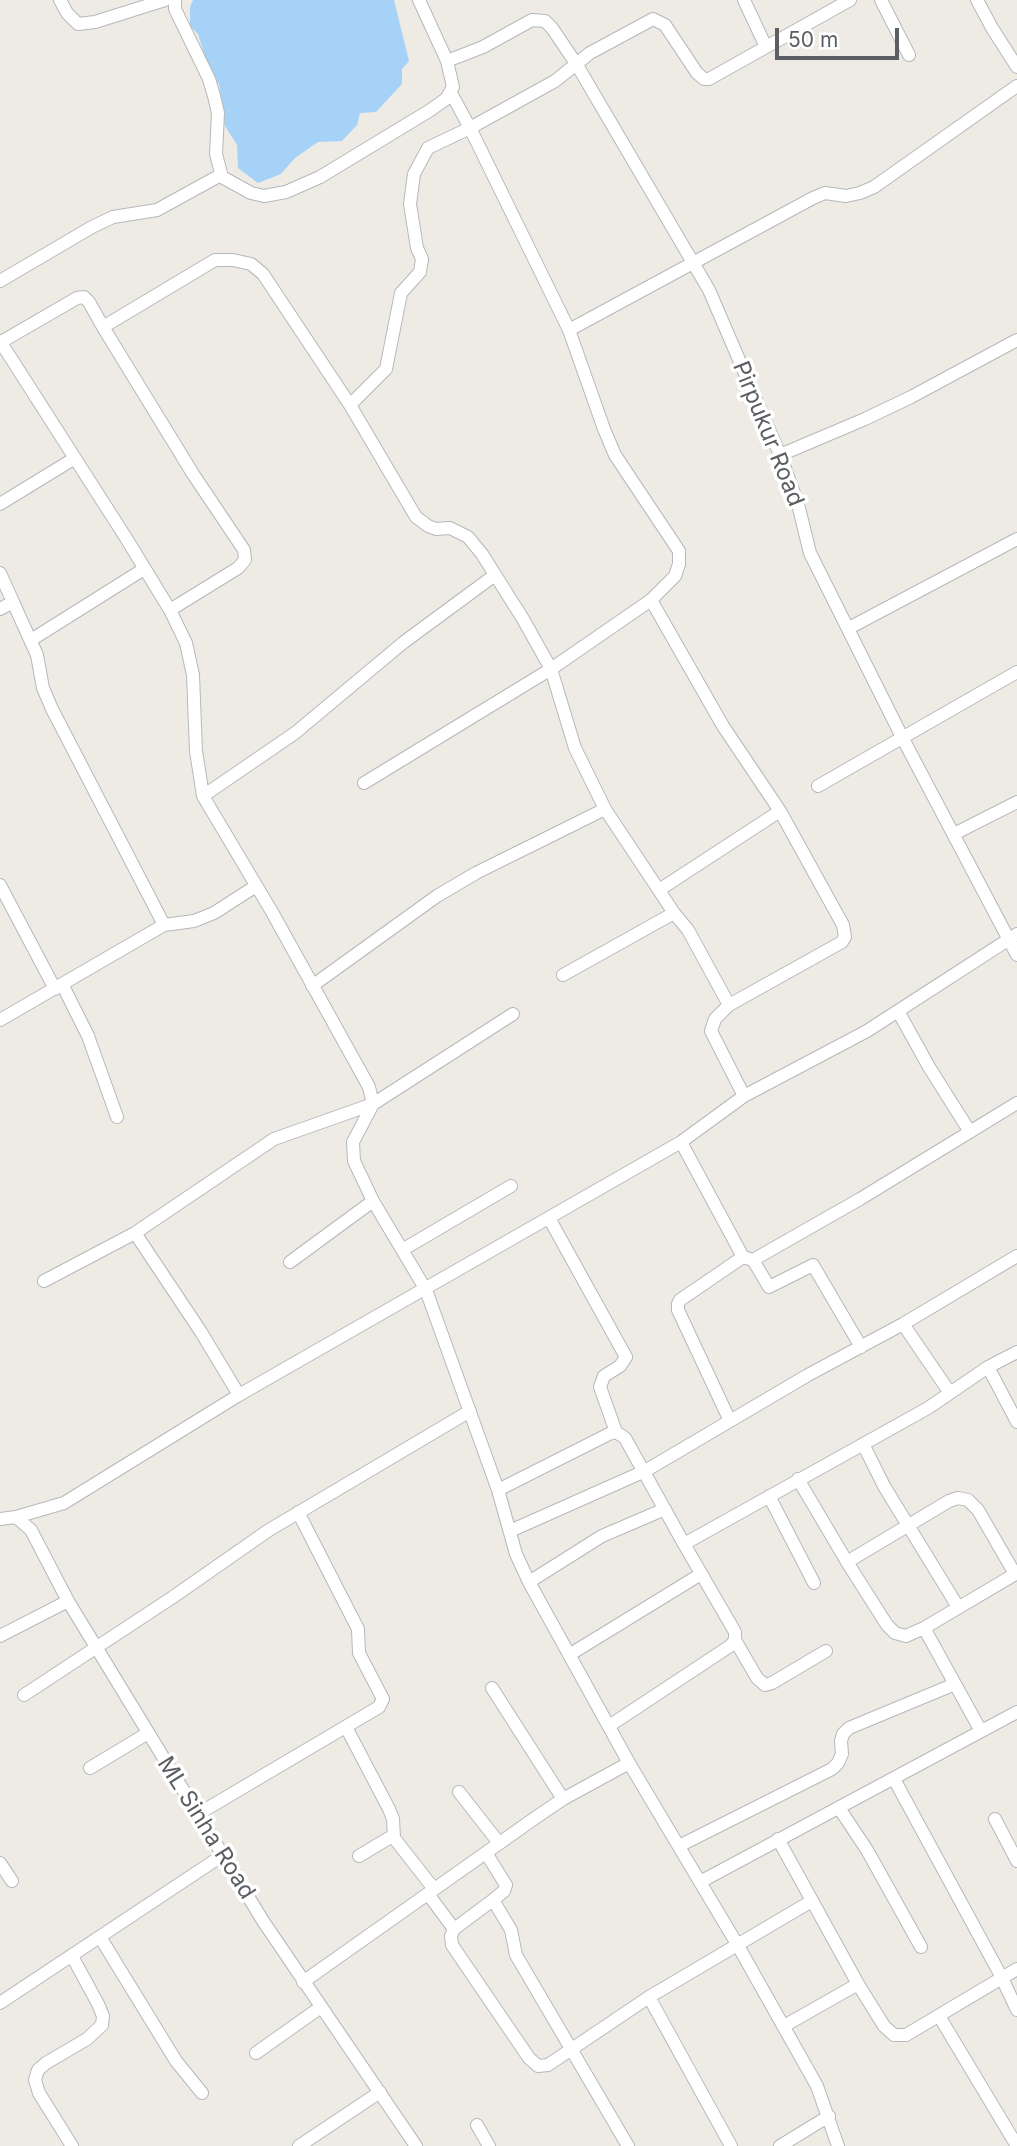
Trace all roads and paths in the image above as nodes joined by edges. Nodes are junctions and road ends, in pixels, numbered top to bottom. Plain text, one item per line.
1 (60, 0) edge
2 (165, 0) edge
3 (175, 0) edge
4 (419, 0) edge
5 (744, 0) edge
6 (849, 0) edge
7 (881, 0) edge
8 (977, 0) edge
9 (766, 47) junction
10 (909, 55) dead end
11 (447, 61) junction
12 (577, 65) junction
13 (1017, 67) edge
14 (1017, 86) edge
15 (451, 93) junction
16 (470, 128) junction
17 (222, 177) junction
18 (692, 262) junction
19 (0, 281) edge
20 (103, 327) junction
21 (569, 330) junction
22 (1017, 340) edge
23 (0, 341) edge
24 (350, 405) junction
25 (780, 455) junction
26 (75, 458) junction
27 (0, 504) edge
28 (1017, 539) edge
29 (144, 569) junction
30 (0, 573) edge
31 (495, 575) junction
32 (651, 600) junction
33 (13, 602) junction
34 (0, 609) edge
35 (170, 610) junction
36 (849, 628) junction
37 (31, 640) junction
38 (551, 669) junction
39 (1017, 672) edge
40 (902, 737) junction
41 (364, 783) dead end
42 (818, 786) dead end
43 (203, 796) junction
44 (1017, 802) edge
45 (605, 809) junction
46 (780, 811) junction
47 (954, 834) junction
48 (0, 885) edge
49 (256, 887) junction
50 (659, 890) junction
51 (674, 913) junction
52 (164, 925) junction
53 (1013, 937) edge
54 (1017, 955) edge
55 (563, 975) dead end
56 (59, 986) junction
57 (312, 986) junction
58 (729, 1005) junction
59 (898, 1011) junction
60 (513, 1014) dead end
61 (0, 1020) edge
62 (744, 1096) junction
63 (1017, 1103) edge
64 (373, 1104) junction
65 (117, 1117) dead end
66 (970, 1132) junction
67 (681, 1142) junction
68 (511, 1186) dead end
69 (373, 1201) junction
70 (549, 1218) junction
71 (135, 1233) junction
72 (402, 1250) junction
73 (1017, 1256) edge
74 (748, 1259) junction
75 (290, 1262) dead end
76 (44, 1282) dead end
77 (426, 1290) junction
78 (904, 1324) junction
79 (860, 1347) junction
80 (1017, 1352) edge
81 (988, 1367) junction
82 (950, 1393) junction
83 (239, 1395) junction
84 (470, 1411) junction
85 (730, 1421) junction
86 (1017, 1422) edge
87 (616, 1432) junction
88 (863, 1444) junction
89 (645, 1471) junction
90 (798, 1479) junction
91 (498, 1490) junction
92 (769, 1496) junction
93 (665, 1509) junction
94 (298, 1512) junction
95 (16, 1517) junction
96 (0, 1519) edge
97 (907, 1525) junction
98 (510, 1531) junction
99 (684, 1544) junction
100 (847, 1562) junction
101 (1016, 1573) edge
102 (701, 1574) junction
103 (529, 1582) junction
104 (814, 1583) dead end
105 (68, 1601) junction
106 (958, 1607) junction
107 (924, 1628) junction
108 (0, 1636) edge
109 (735, 1640) junction
110 (96, 1647) junction
111 (826, 1651) dead end
112 (569, 1656) junction
113 (956, 1684) junction
114 (492, 1688) dead end
115 (24, 1695) dead end
116 (1017, 1712) edge
117 (609, 1726) junction
118 (345, 1727) junction
119 (981, 1731) junction
120 (148, 1733) junction
121 (629, 1763) junction
122 (90, 1768) dead end
123 (894, 1779) junction
124 (459, 1793) dead end
125 (563, 1799) junction
126 (839, 1808) junction
127 (198, 1814) junction
128 (995, 1819) dead end
129 (394, 1838) junction
130 (778, 1839) junction
131 (499, 1843) junction
132 (678, 1846) junction
133 (485, 1853) junction
134 (223, 1855) junction
135 (359, 1856) dead end
136 (1017, 1861) edge
137 (0, 1863) edge
138 (12, 1881) dead end
139 (700, 1882) junction
140 (431, 1892) junction
141 (493, 1900) junction
142 (810, 1902) junction
143 (454, 1928) junction
144 (100, 1937) junction
145 (737, 1944) junction
146 (920, 1947) dead end
147 (72, 1956) junction
148 (1017, 1969) edge
149 (1001, 1976) junction
150 (303, 1982) junction
151 (858, 1984) junction
152 (649, 1997) junction
153 (0, 2003) edge
154 (320, 2007) junction
155 (1017, 2010) edge
156 (939, 2016) junction
157 (784, 2026) junction
158 (570, 2049) junction
159 (256, 2053) dead end
160 (380, 2092) junction
161 (202, 2093) dead end
162 (829, 2116) junction
163 (477, 2125) dead end
164 (72, 2146) edge
165 (299, 2146) edge
166 (416, 2146) edge
167 (489, 2146) edge
168 (628, 2146) edge
169 (731, 2146) edge
170 (780, 2146) edge
171 (838, 2146) edge
172 (1017, 2146) edge

1 - 2 street
3 - 17 street
4 - 11 street
5 - 9 street
6 - 9 street
7 - 10 street
8 - 13 street
9 - 12 street
11 - 12 street, Pirpukur Road
11 - 15 street
12 - 16 street
12 - 18 street, Pirpukur Road
14 - 18 street
15 - 16 street
15 - 17 street
16 - 21 street
16 - 24 street
17 - 19 street
18 - 21 street
18 - 25 street, Pirpukur Road
20 - 23 street
20 - 24 street
20 - 35 street
21 - 32 street
22 - 25 street
23 - 26 street
24 - 31 street
25 - 36 street, Pirpukur Road
26 - 27 street
26 - 29 street
28 - 36 street
29 - 35 street
29 - 37 street
30 - 33 street
31 - 38 street
31 - 43 street
32 - 38 street
32 - 46 street
33 - 34 street
33 - 37 street
35 - 43 street
36 - 40 street, Pirpukur Road
37 - 52 street
38 - 41 street
38 - 45 street
39 - 40 street
40 - 42 street
40 - 47 street, Pirpukur Road
43 - 49 street
44 - 47 street
45 - 50 street
45 - 57 street
46 - 50 street
46 - 58 street
47 - 53 street, Pirpukur Road
48 - 56 street
49 - 52 street
49 - 57 street
50 - 51 street
51 - 55 street
51 - 58 street
52 - 56 street
53 - 54 street, Pirpukur Road
53 - 59 street
56 - 61 street
56 - 65 street
57 - 64 street
58 - 62 street
59 - 62 street
59 - 66 street
60 - 64 street
62 - 67 street
63 - 66 street
64 - 69 street
64 - 71 street
66 - 74 street
67 - 70 street
67 - 74 street
68 - 72 street
69 - 72 street
69 - 75 street
70 - 77 street
70 - 87 street
71 - 76 street
71 - 83 street
72 - 77 street
73 - 78 street
74 - 79 street
74 - 85 street
77 - 83 street
77 - 84 street
78 - 79 street
78 - 82 street
79 - 85 street
80 - 81 street
81 - 82 street
81 - 86 street
82 - 88 street
83 - 95 street
84 - 91 street
84 - 94 street
85 - 89 street
87 - 89 street
87 - 91 street
88 - 90 street
88 - 97 street
89 - 93 street
89 - 98 street
90 - 92 street
90 - 100 street
91 - 98 street
92 - 99 street
92 - 104 street
93 - 99 street
93 - 103 street
94 - 110 street
94 - 118 street
95 - 96 street
95 - 105 street, ML Sinha Road
97 - 100 street
97 - 101 street
97 - 106 street
98 - 103 street
99 - 102 street
100 - 107 street
101 - 106 street
102 - 109 street
102 - 112 street
103 - 112 street
105 - 108 street
105 - 110 street, ML Sinha Road
106 - 107 street
107 - 113 street
109 - 111 street
109 - 117 street
110 - 115 street
110 - 120 street, ML Sinha Road
112 - 117 street
113 - 119 street
113 - 132 street
114 - 125 street
116 - 119 street
117 - 121 street
118 - 127 street
118 - 129 street
119 - 123 street
120 - 122 street
120 - 127 street, ML Sinha Road
121 - 125 street
121 - 132 street
123 - 126 street
123 - 149 street
124 - 131 street
125 - 131 street
126 - 130 street
126 - 146 street
127 - 134 street, ML Sinha Road
128 - 136 street
129 - 135 street
129 - 140 street
130 - 139 street
130 - 142 street
131 - 133 street
132 - 139 street
133 - 140 street
133 - 141 street
134 - 144 street
134 - 150 street, ML Sinha Road
137 - 138 street
139 - 145 street
140 - 143 street
140 - 150 street
141 - 143 street
141 - 158 street
142 - 145 street
142 - 151 street
143 - 158 street
144 - 147 street
144 - 161 street
145 - 152 street
145 - 157 street
147 - 153 street
147 - 164 street
148 - 149 street
149 - 155 street
149 - 156 street
150 - 154 street, ML Sinha Road
151 - 156 street
151 - 157 street
152 - 158 street
152 - 169 street
154 - 159 street
154 - 160 street, ML Sinha Road
156 - 172 street
157 - 162 street
158 - 168 street
160 - 165 street
160 - 166 street, ML Sinha Road
162 - 170 street
162 - 171 street
163 - 167 street

